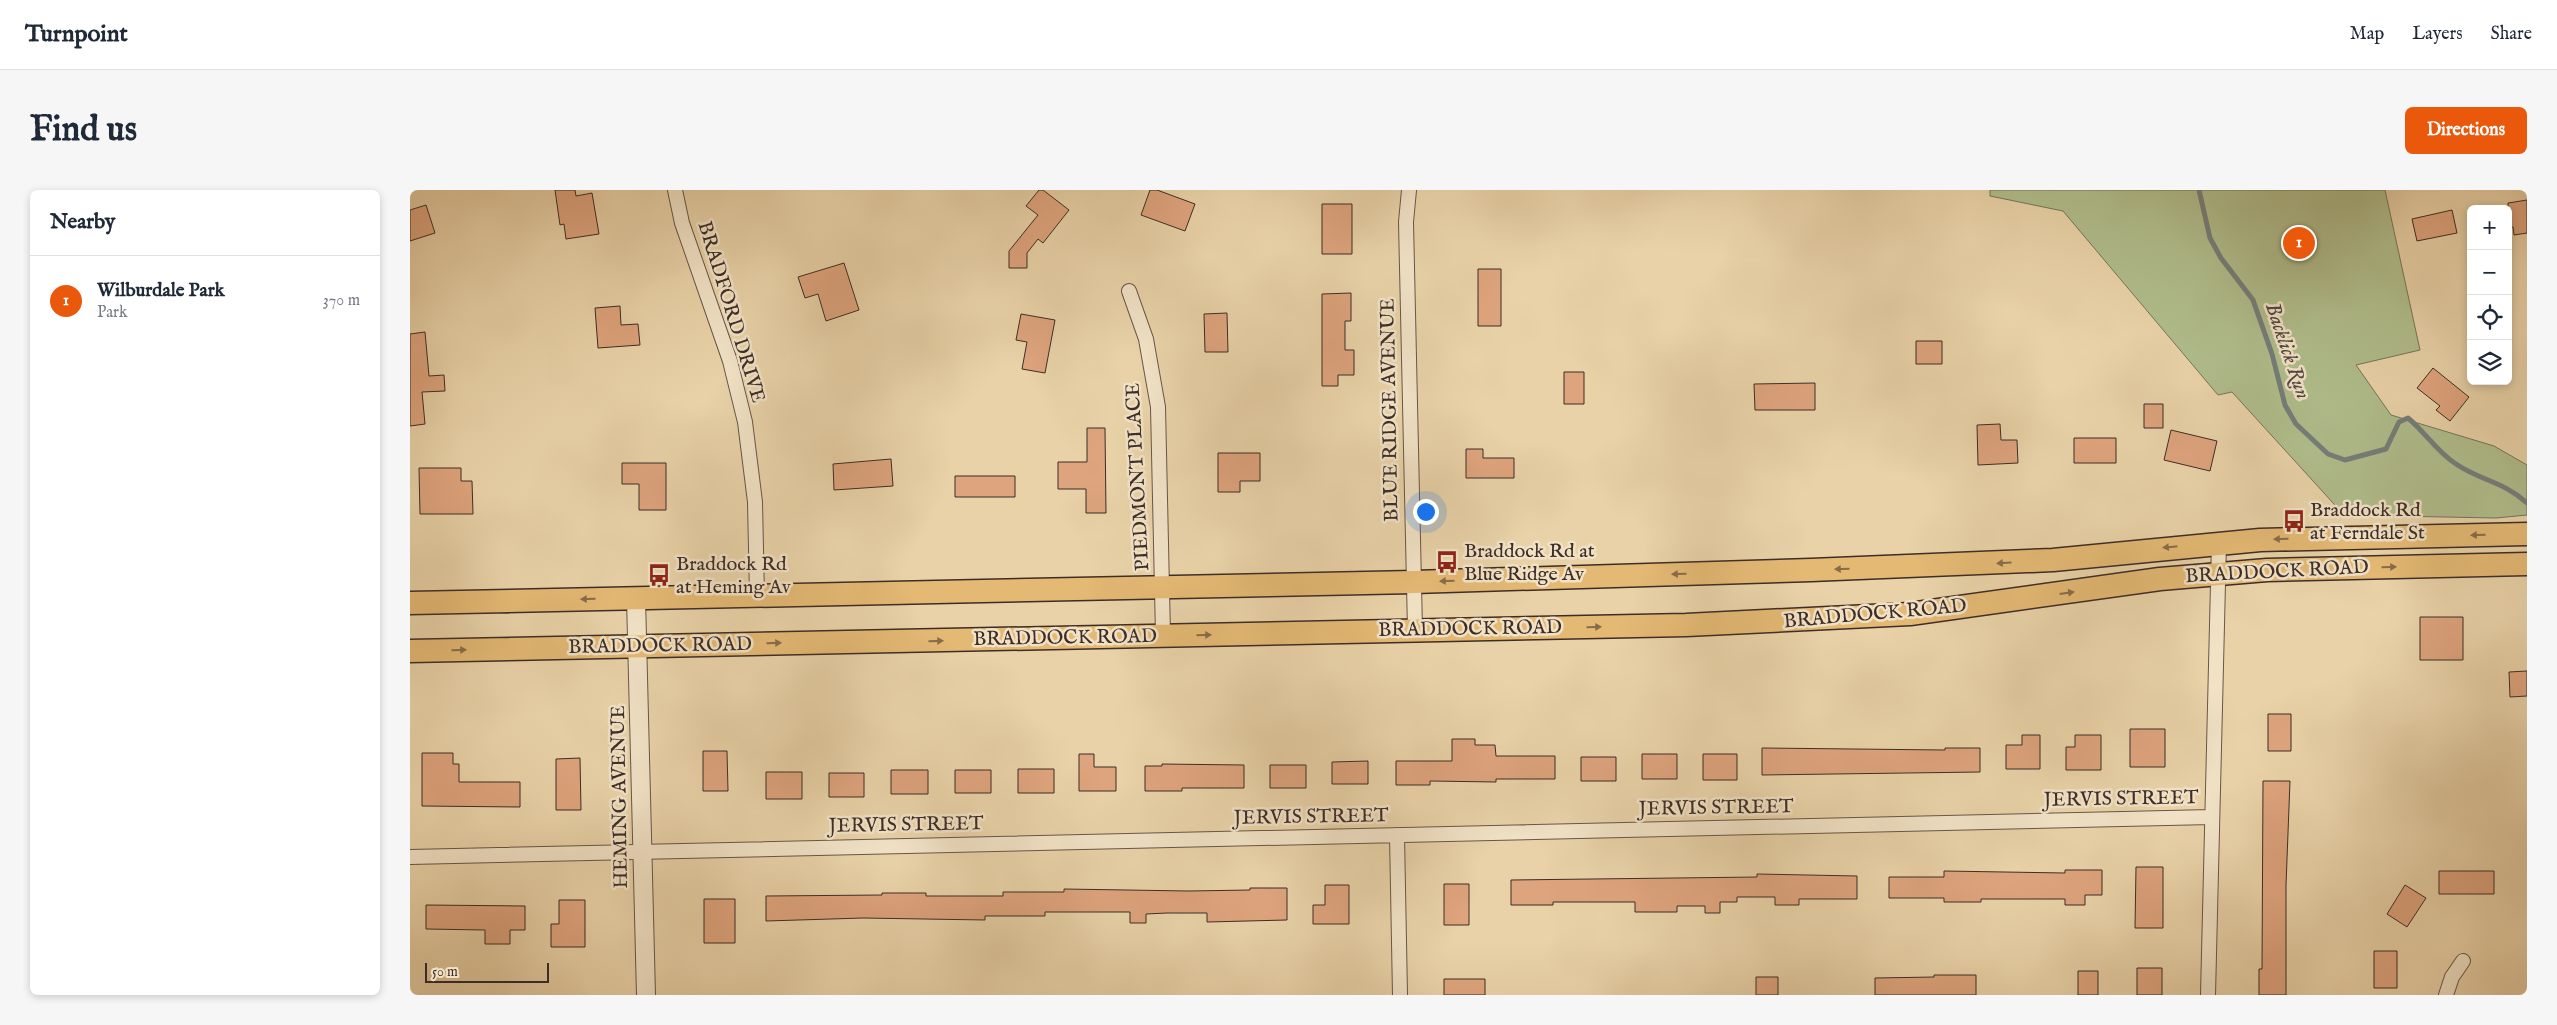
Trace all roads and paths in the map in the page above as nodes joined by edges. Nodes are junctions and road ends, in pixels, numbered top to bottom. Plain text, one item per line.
1 (675, 190) edge
2 (1409, 190) edge
3 (1129, 291) dead end
4 (2527, 534) edge
5 (2219, 542) junction
6 (2527, 564) edge
7 (2218, 573) junction
8 (1414, 582) junction
9 (1163, 587) junction
10 (757, 596) junction
11 (636, 598) junction
12 (410, 603) edge
13 (1415, 630) junction
14 (1164, 635) junction
15 (638, 646) junction
16 (410, 651) edge
17 (2212, 816) junction
18 (1397, 835) junction
19 (643, 852) junction
20 (410, 856) edge
21 (2462, 962) dead end
22 (646, 995) edge
23 (1400, 995) edge
24 (2208, 995) edge
25 (2446, 995) edge

1 - 10 street, BRADFORD DRIVE
2 - 8 street, BLUE RIDGE AVENUE
3 - 9 street, PIEDMONT PLACE
4 -> 5 main road, BRADDOCK ROAD
5 - 7 street
5 -> 8 main road, BRADDOCK ROAD
7 -> 6 main road, BRADDOCK ROAD
13 -> 7 main road, BRADDOCK ROAD
7 - 17 street
8 - 9 main road, BRADDOCK ROAD
8 - 13 street, BLUE RIDGE AVENUE
9 - 10 main road, BRADDOCK ROAD
9 - 14 street, PIEDMONT PLACE
10 - 11 main road, BRADDOCK ROAD
11 -> 12 main road, BRADDOCK ROAD
11 - 15 street, HEMING AVENUE
14 -> 13 main road, BRADDOCK ROAD
15 -> 14 main road, BRADDOCK ROAD
16 -> 15 main road, BRADDOCK ROAD
15 - 19 street, HEMING AVENUE
17 - 18 street, JERVIS STREET
17 - 24 street
18 - 19 street, JERVIS STREET
18 - 23 street
19 - 20 street, JERVIS STREET
19 - 22 street, HEMING AVENUE
21 - 25 street

